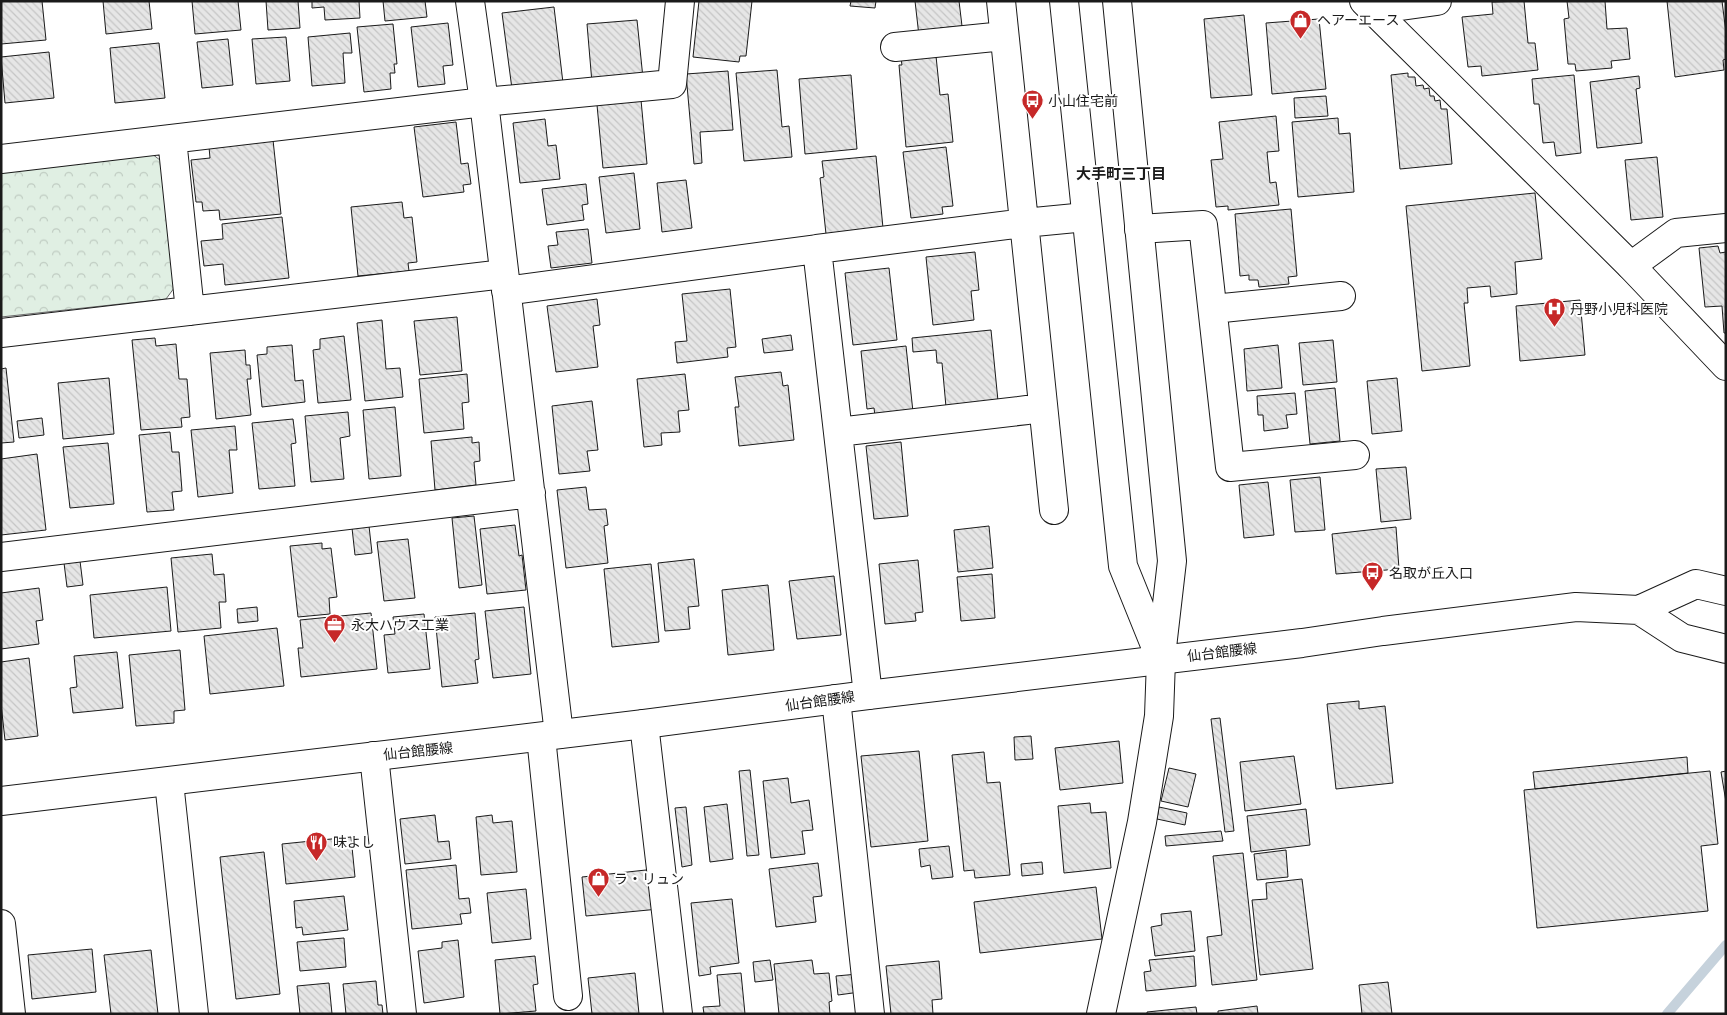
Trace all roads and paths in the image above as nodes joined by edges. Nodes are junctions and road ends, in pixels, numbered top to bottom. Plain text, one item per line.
1 (470, 1) edge
2 (680, 1) edge
3 (1001, 1) edge
4 (1064, 1) edge
5 (1117, 1) edge
6 (1437, 1) edge
7 (1368, 5) edge
8 (1004, 36) junction
9 (894, 46) dead end
10 (484, 102) junction
11 (172, 139) junction
12 (1, 159) edge
13 (1086, 217) junction
14 (1024, 222) junction
15 (1726, 228) edge
16 (1140, 229) junction
17 (817, 249) junction
18 (1631, 266) junction
19 (505, 282) junction
20 (1341, 296) dead end
21 (1213, 309) junction
22 (190, 311) junction
23 (1, 333) edge
24 (1726, 366) edge
25 (1027, 410) dead end
26 (838, 432) junction
27 (1354, 455) dead end
28 (531, 493) junction
29 (1054, 510) dead end
30 (1, 557) edge
31 (1726, 590) edge
32 (1640, 610) junction
33 (1726, 649) edge
34 (1160, 660) junction
35 (868, 694) junction
36 (836, 699) junction
37 (644, 724) junction
38 (550, 735) junction
39 (374, 756) junction
40 (170, 782) junction
41 (1, 801) edge
42 (1, 924) edge
43 (568, 996) dead end
44 (11, 1014) edge
45 (194, 1014) edge
46 (402, 1014) edge
47 (678, 1014) edge
48 (870, 1014) edge
49 (1101, 1014) edge

1 - 10 street
2 - 10 street
3 - 8 street
4 - 13 street
5 - 16 street
6 - 7 street
7 - 18 street
8 - 9 street
8 - 14 street
10 - 11 street
10 - 19 street
11 - 12 street
11 - 22 street
13 - 14 street
13 - 34 street
14 - 17 street
14 - 29 street
15 - 18 street
16 - 21 street
16 - 34 street
17 - 19 street
17 - 26 street
18 - 24 street
19 - 22 street
19 - 28 street
20 - 21 street
21 - 27 street
22 - 23 street
25 - 26 street
26 - 35 street
28 - 30 street
28 - 38 street
31 - 32 street, 仙台館腰線
32 - 33 street
32 - 34 street, 仙台館腰線
34 - 35 street, 仙台館腰線
34 - 49 street
35 - 36 street, 仙台館腰線
36 - 37 street, 仙台館腰線
36 - 48 street
37 - 38 street, 仙台館腰線
37 - 47 street
38 - 39 street, 仙台館腰線
38 - 43 street
39 - 40 street, 仙台館腰線
39 - 46 street
40 - 41 street, 仙台館腰線
40 - 45 street
42 - 44 street

